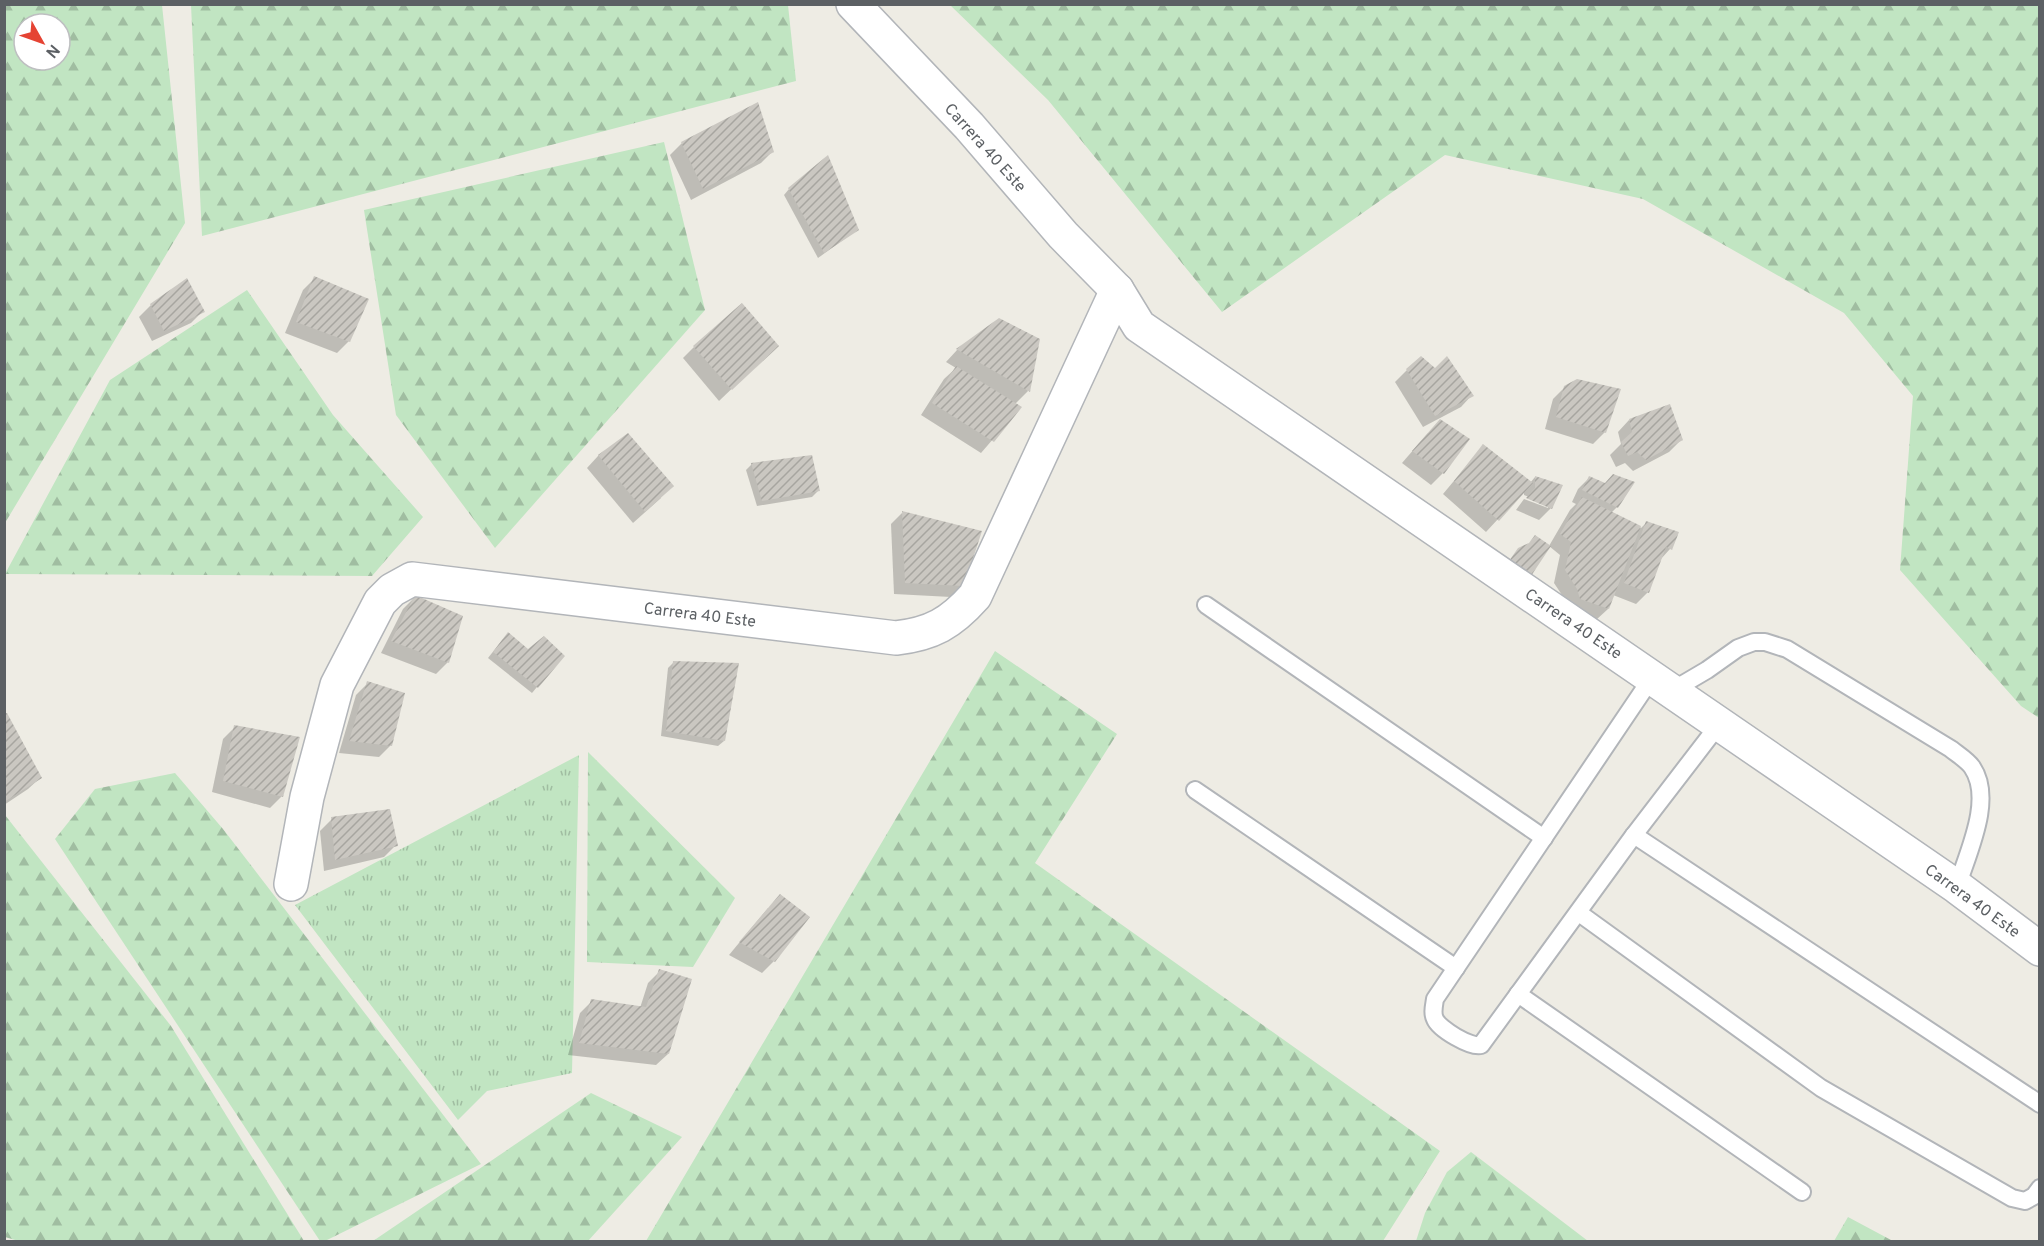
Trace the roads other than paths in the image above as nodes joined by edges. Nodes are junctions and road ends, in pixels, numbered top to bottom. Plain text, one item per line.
1 (853, 4) edge
2 (1117, 290) junction
3 (1206, 605) dead end
4 (1663, 683) junction
5 (1720, 723) junction
6 (1195, 790) dead end
7 (1634, 835) junction
8 (1544, 838) junction
9 (291, 884) dead end
10 (1957, 886) junction
11 (1579, 913) junction
12 (2040, 949) edge
13 (1456, 968) junction
14 (1518, 994) junction
15 (2040, 1104) edge
16 (2040, 1188) edge
17 (1802, 1192) dead end

1 - 2 street, Carrera 40 Este
2 - 4 street, Carrera 40 Este
2 - 9 street, Carrera 40 Este
3 - 8 lane
4 - 5 street, Carrera 40 Este
4 - 8 lane
4 - 10 lane
5 - 7 lane
5 - 10 street, Carrera 40 Este
6 - 13 lane
7 - 11 lane
7 - 15 lane
8 - 13 lane
10 - 12 street, Carrera 40 Este
11 - 14 lane
11 - 16 lane
13 - 14 lane
14 - 17 lane

